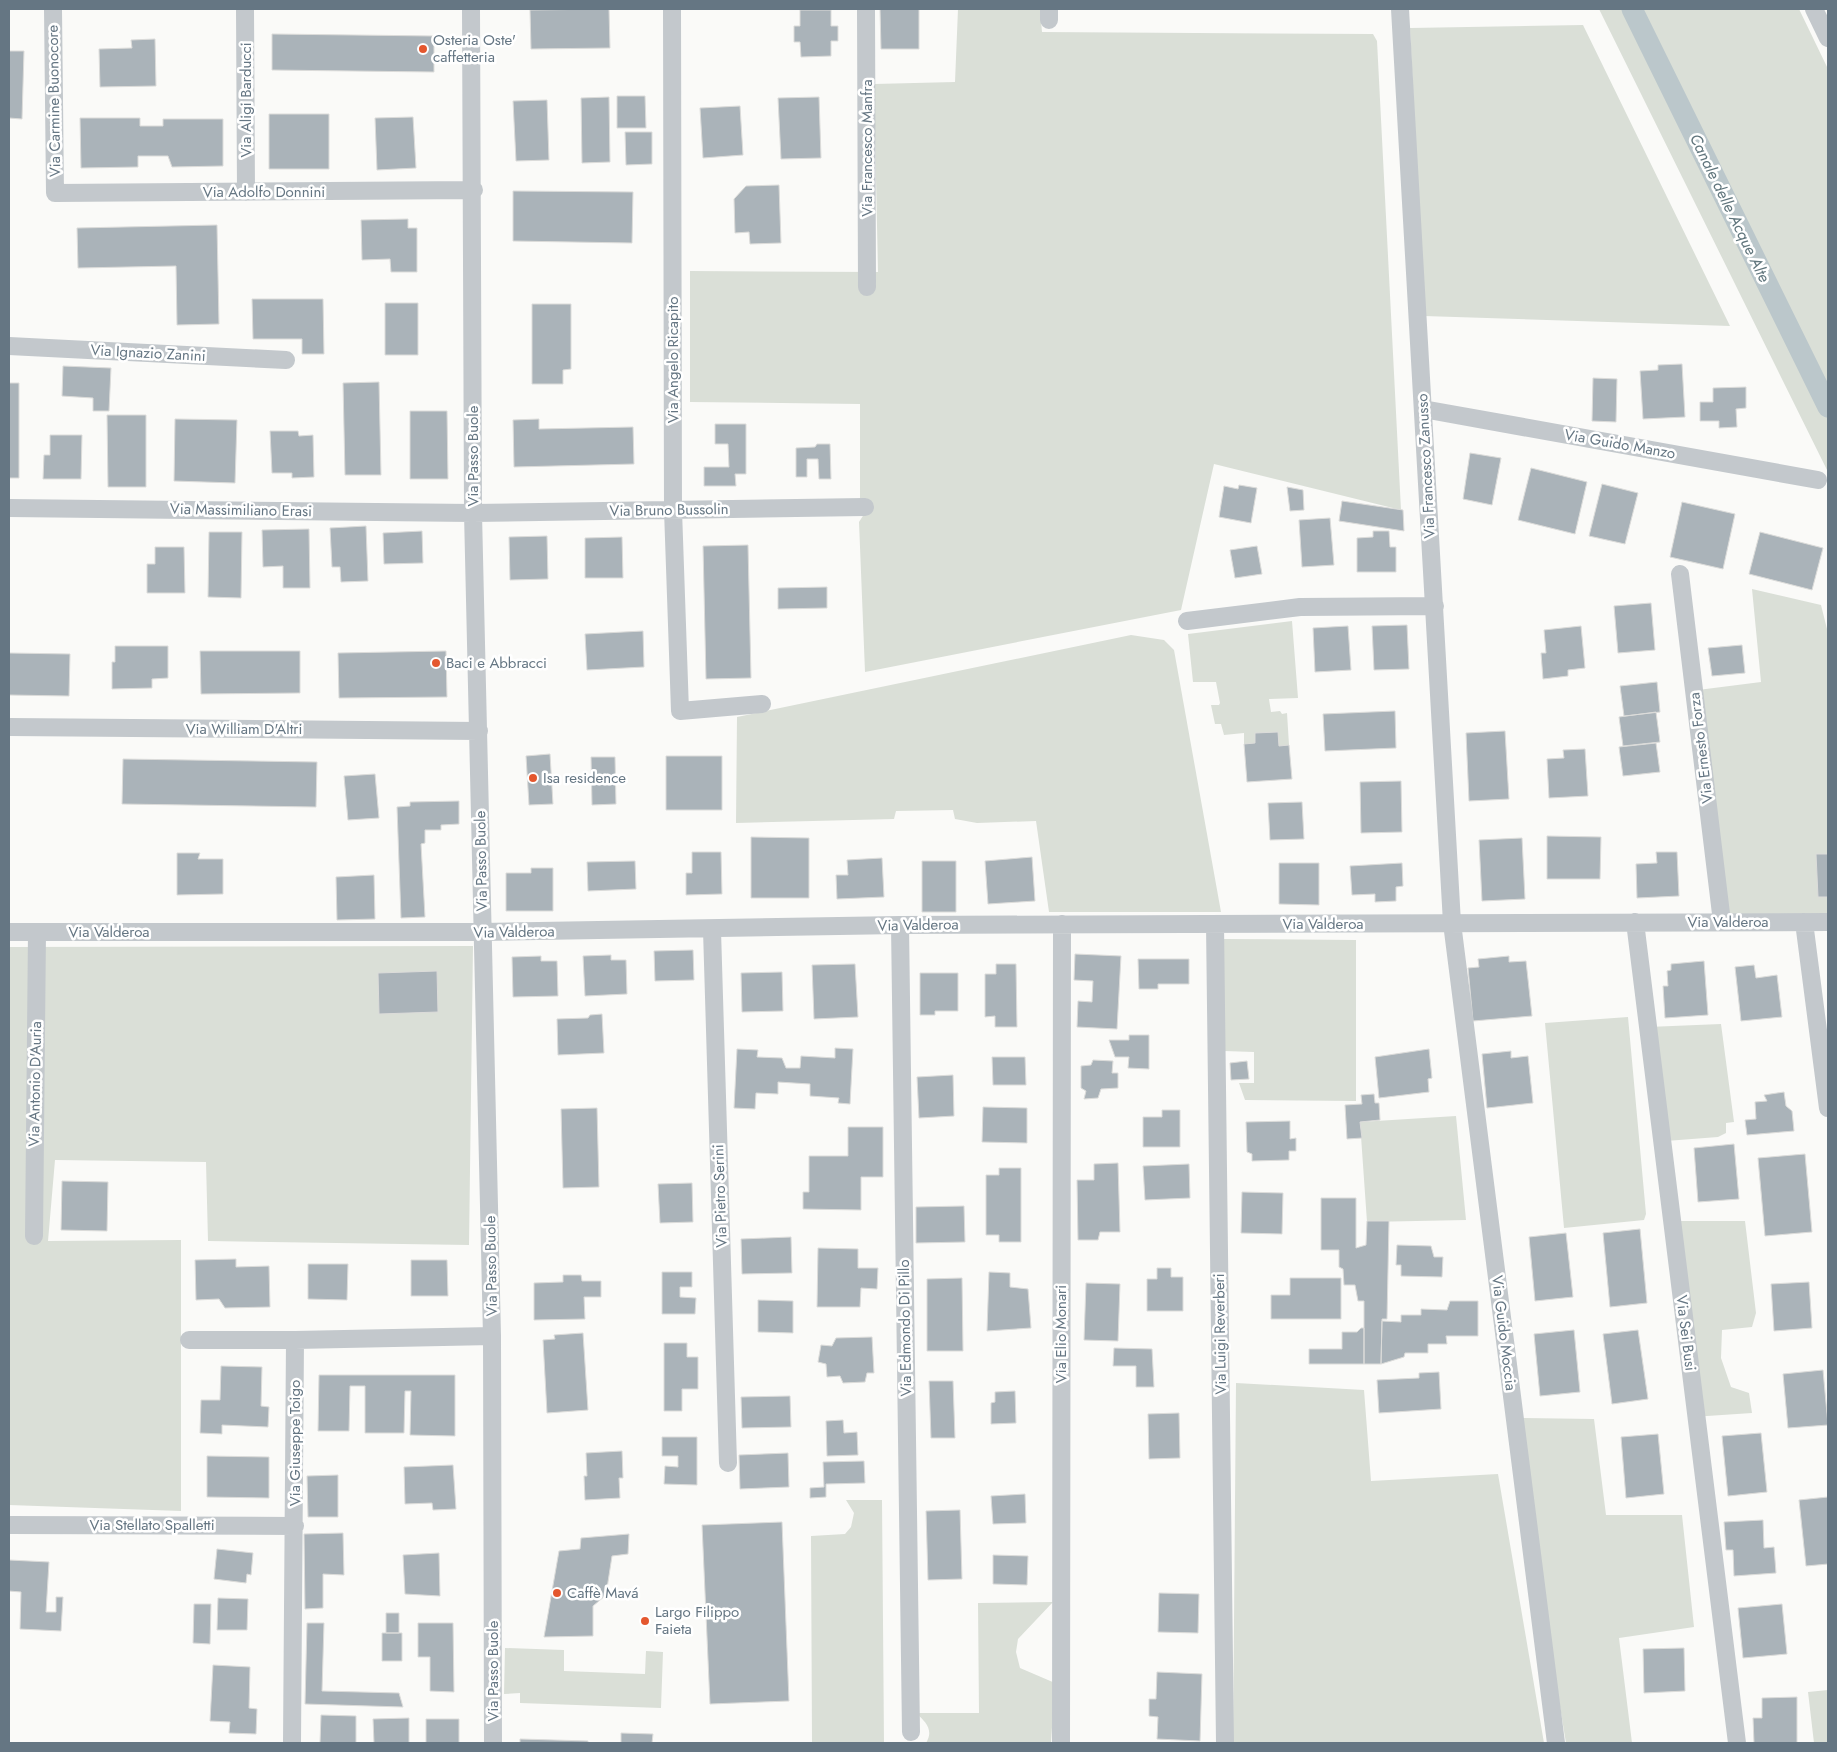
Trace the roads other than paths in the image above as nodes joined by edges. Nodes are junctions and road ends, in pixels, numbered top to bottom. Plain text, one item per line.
1 (53, 9) edge
2 (245, 9) edge
3 (471, 9) edge
4 (672, 9) edge
5 (866, 9) edge
6 (1400, 9) edge
7 (1814, 9) edge
8 (1828, 38) edge
9 (474, 190) junction
10 (246, 192) junction
11 (55, 193) joint
12 (867, 287) dead end
13 (9, 346) edge
14 (286, 360) dead end
15 (1423, 409) junction
16 (1818, 480) dead end
17 (865, 507) dead end
18 (9, 508) edge
19 (673, 510) junction
20 (473, 512) junction
21 (1680, 574) dead end
22 (1435, 606) junction
23 (1187, 621) dead end
24 (762, 704) dead end
25 (9, 728) edge
26 (479, 731) junction
27 (1635, 922) junction
28 (1722, 922) junction
29 (1804, 922) junction
30 (1828, 922) edge
31 (1452, 923) junction
32 (1062, 924) junction
33 (1215, 924) junction
34 (900, 925) junction
35 (712, 930) junction
36 (9, 932) edge
37 (37, 932) junction
38 (482, 932) junction
39 (1828, 1108) edge
40 (34, 1236) dead end
41 (492, 1336) junction
42 (189, 1340) dead end
43 (295, 1340) junction
44 (728, 1463) dead end
45 (9, 1526) edge
46 (295, 1526) junction
47 (911, 1732) dead end
48 (292, 1743) edge
49 (494, 1743) edge
50 (1061, 1743) edge
51 (1226, 1743) edge
52 (1556, 1743) edge
53 (1737, 1743) edge

1 - 11 street, Via Carmine Buonocore
2 - 10 street, Via Aligi Barducci
3 - 9 street, Via Passo Buole
4 - 19 street, Via Angelo Ricapito
5 - 12 street, Via Francesco Manfra
6 - 15 street, Via Francesco Zanusso
7 - 8 street
9 - 10 street, Via Adolfo Donnini
9 - 20 street, Via Passo Buole
10 - 11 street, Via Adolfo Donnini
13 - 14 street, Via Ignazio Zanini
15 - 16 street, Via Guido Manzo
15 - 22 street, Via Francesco Zanusso
17 - 19 street, Via Bruno Bussolin
18 - 20 street, Via Massimiliano Erasi
19 - 20 street, Via Bruno Bussolin
19 - 24 street, Via Angelo Ricapito
20 - 26 street, Via Passo Buole
21 - 28 street, Via Ernesto Forza
22 - 23 street
22 - 31 street, Via Francesco Zanusso
25 - 26 street, Via William D'Altri
26 - 38 street, Via Passo Buole
27 - 28 street, Via Valderoa
27 - 31 street, Via Valderoa
27 - 53 street, Via Sei Busi
28 - 29 street, Via Valderoa
29 - 30 street, Via Valderoa
29 - 39 street
31 - 33 street, Via Valderoa
31 - 52 street, Via Guido Moccia
32 - 33 street, Via Valderoa
32 - 34 street, Via Valderoa
32 - 50 street, Via Elio Monari
33 - 51 street, Via Luigi Reverberi
34 - 35 street, Via Valderoa
34 - 47 street, Via Edmondo Di Pillo
35 - 38 street, Via Valderoa
35 - 44 street, Via Pietro Serini
36 - 37 street, Via Valderoa
37 - 38 street, Via Valderoa
37 - 40 street, Via Antonio D'Auria
38 - 41 street, Via Passo Buole
41 - 43 street
41 - 49 street, Via Passo Buole
42 - 43 street
43 - 46 street, Via Giuseppe Toigo
45 - 46 street, Via Stellato Spalletti
46 - 48 street, Via Giuseppe Toigo

